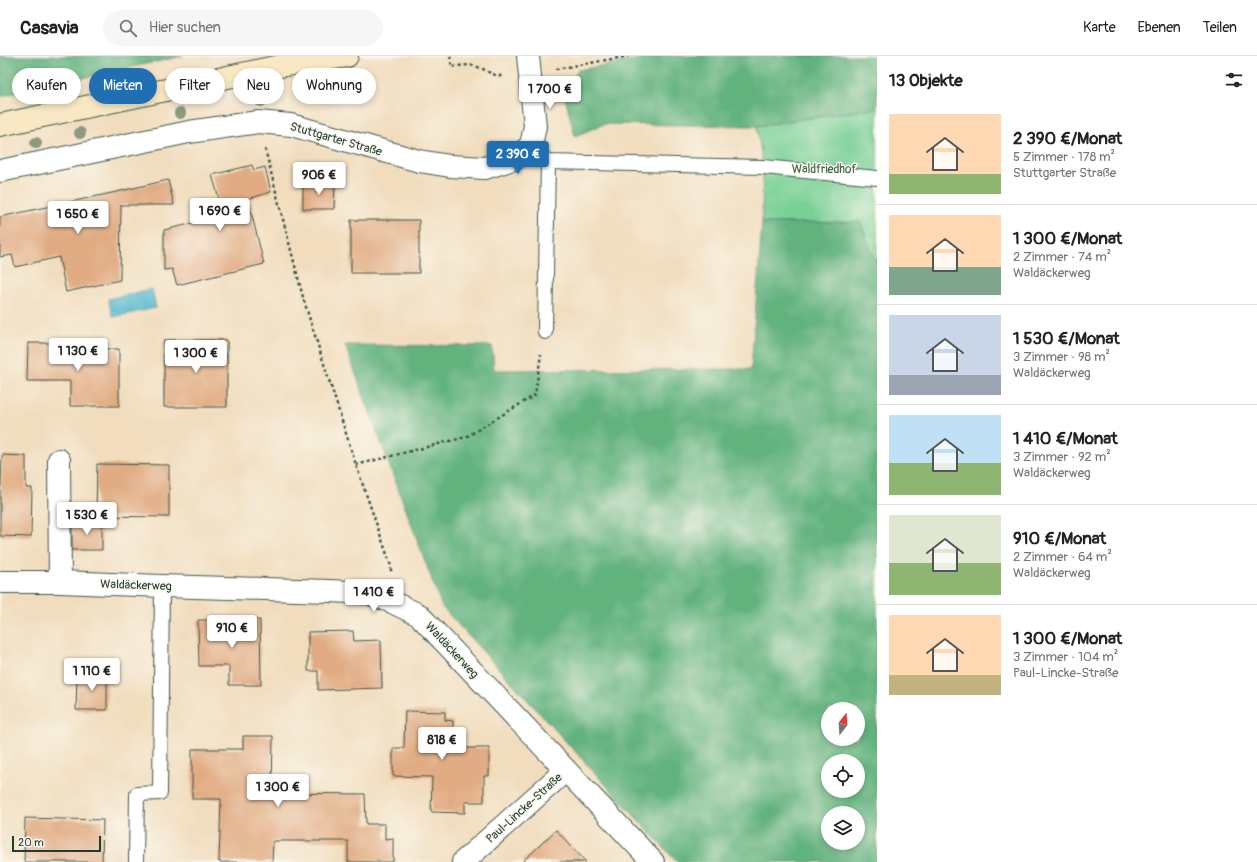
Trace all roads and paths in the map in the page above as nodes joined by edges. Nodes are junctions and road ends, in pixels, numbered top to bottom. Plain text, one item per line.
1 (347, 56) edge
2 (450, 56) edge
3 (629, 56) edge
4 (529, 65) edge
5 (258, 122) junction
6 (0, 125) edge
7 (531, 145) junction
8 (548, 162) junction
9 (0, 171) edge
10 (877, 178) edge
11 (545, 332) joint
12 (59, 460) dead end
13 (356, 465) junction
14 (0, 582) edge
15 (60, 582) junction
16 (162, 586) junction
17 (392, 602) junction
18 (566, 770) junction
19 (136, 862) edge
20 (463, 862) edge
21 (653, 862) edge

1 - 6 main road
2 - 4 path
3 - 4 path
4 - 7 street
5 - 7 street, Stuttgarter Straße
5 - 9 street, Stuttgarter Straße
5 - 13 path
7 - 8 lane
8 - 10 lane
8 - 11 lane
11 - 13 path
12 - 15 street
13 - 17 path
14 - 15 street, Waldäckerweg
15 - 16 street, Waldäckerweg
16 - 17 street, Waldäckerweg
16 - 19 lane
17 - 18 street, Waldäckerweg
18 - 20 street, Paul-Lincke-Straße
18 - 21 street, Waldäckerweg

